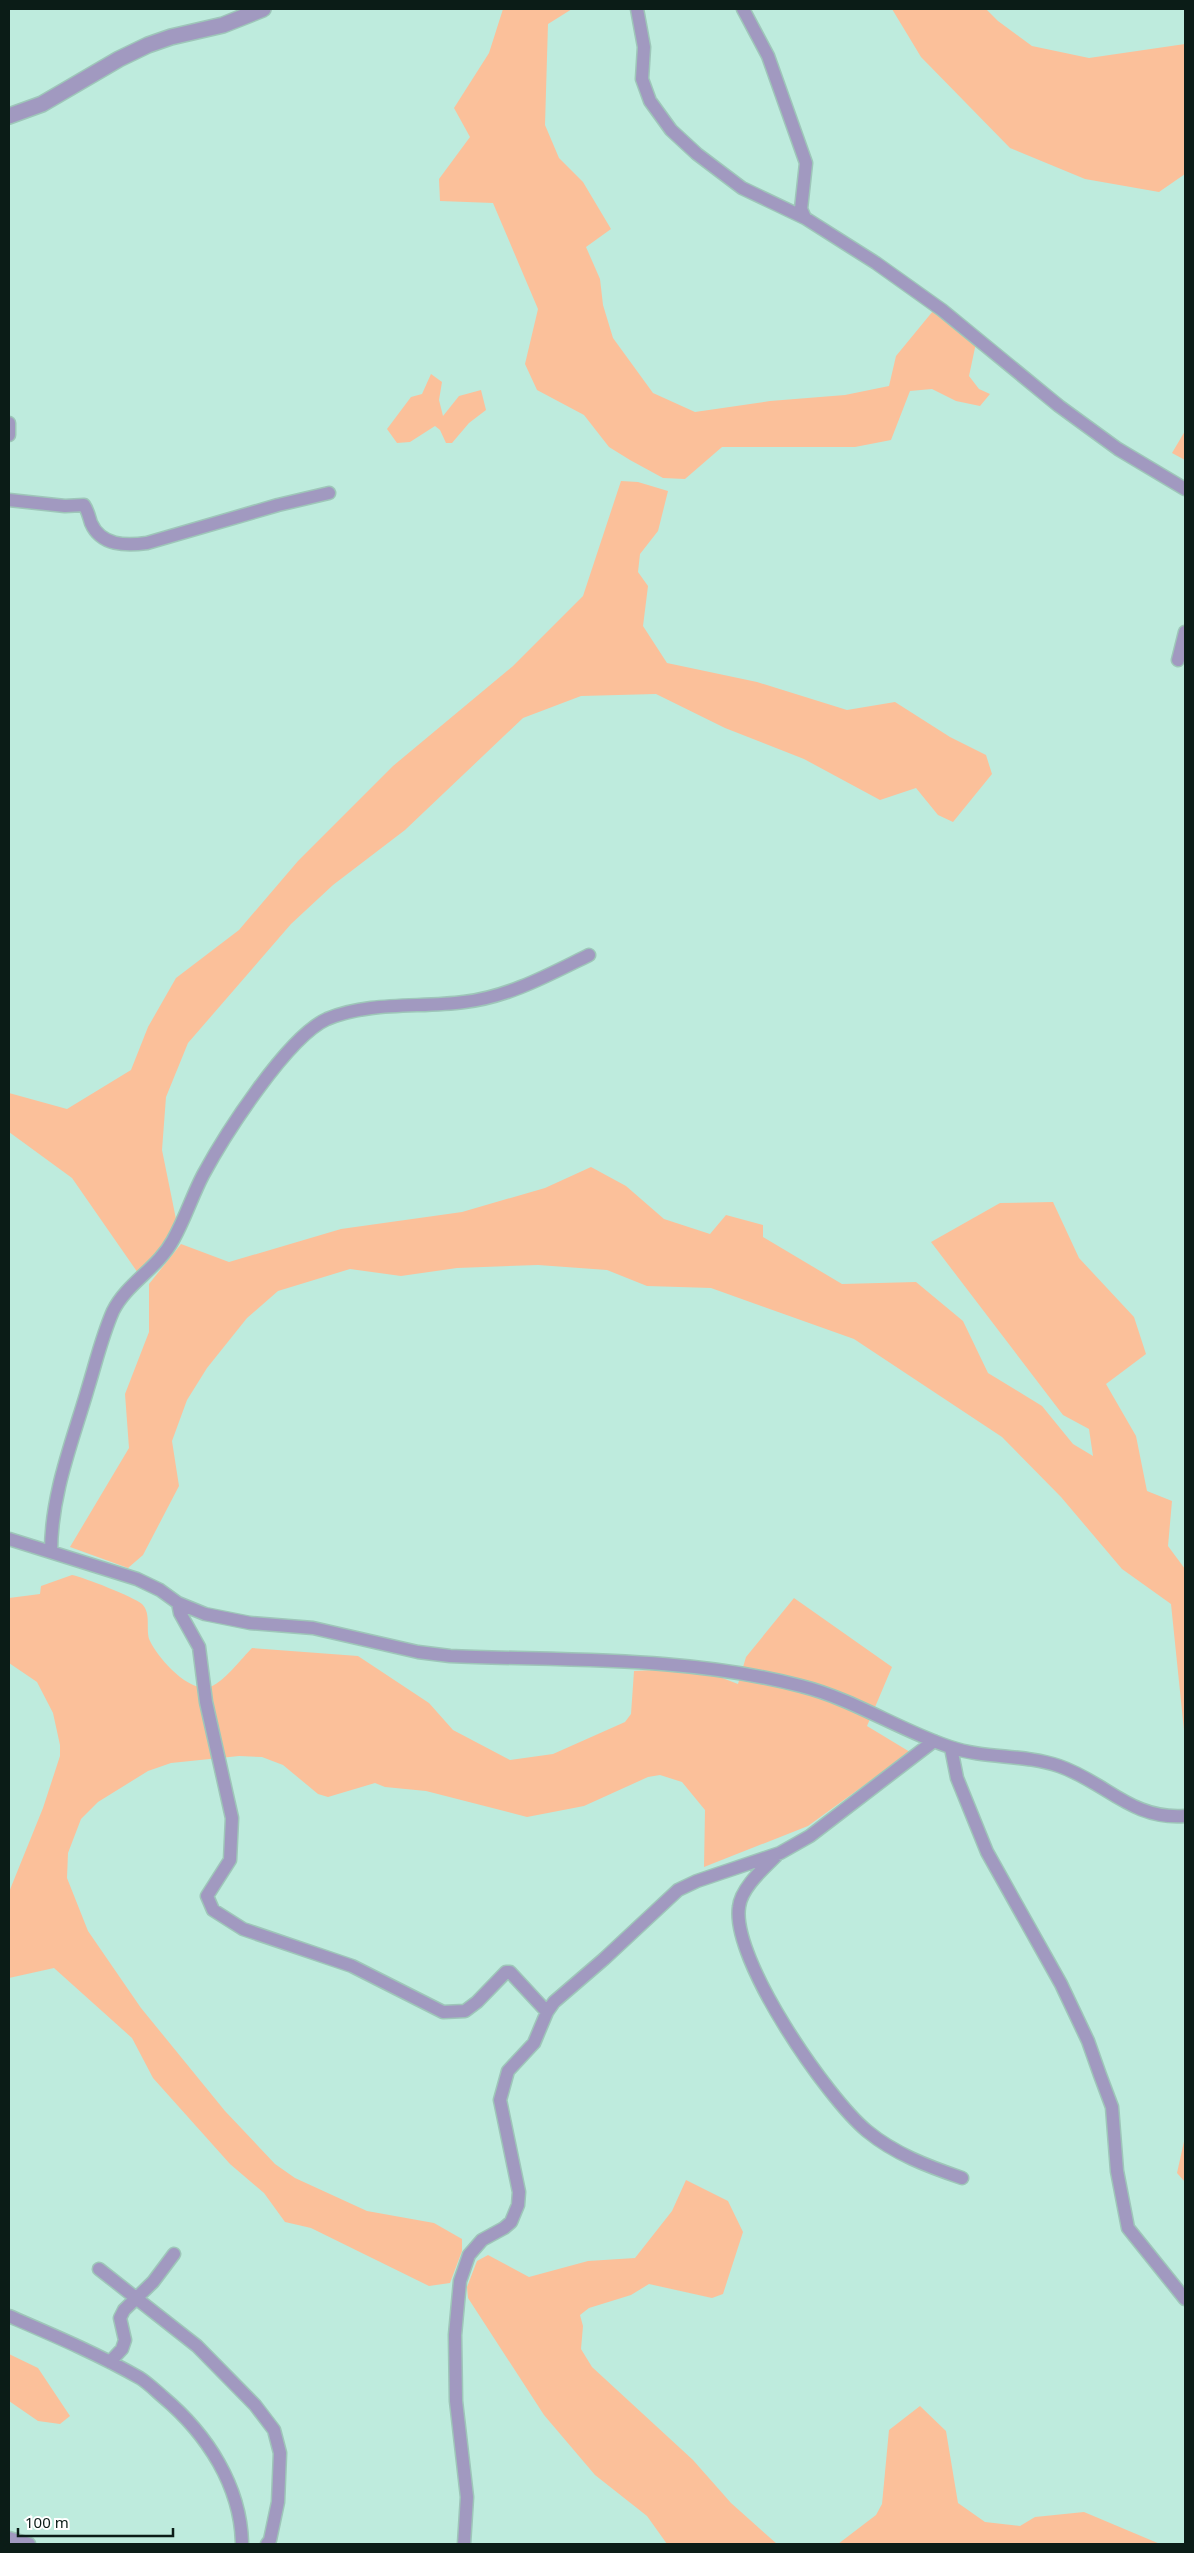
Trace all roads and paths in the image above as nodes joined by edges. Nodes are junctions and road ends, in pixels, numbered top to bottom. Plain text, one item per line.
1 (263, 9) edge
2 (637, 9) edge
3 (743, 9) edge
4 (9, 116) edge
5 (805, 218) junction
6 (9, 423) edge
7 (9, 435) edge
8 (1185, 489) edge
9 (329, 493) dead end
10 (9, 500) edge
11 (1185, 632) edge
12 (1178, 660) dead end
13 (589, 955) dead end
14 (9, 1539) edge
15 (51, 1552) junction
16 (178, 1603) junction
17 (934, 1741) junction
18 (951, 1748) junction
19 (1185, 1816) edge
20 (780, 1852) junction
21 (546, 2012) junction
22 (962, 2178) dead end
23 (174, 2254) dead end
24 (99, 2269) dead end
25 (135, 2297) junction
26 (1185, 2299) edge
27 (9, 2316) edge
28 (110, 2362) junction
29 (9, 2538) edge
30 (29, 2544) edge
31 (242, 2544) edge
32 (267, 2544) edge
33 (464, 2544) edge

1 - 4 street
2 - 5 street
3 - 5 street
5 - 8 street
6 - 7 street
9 - 10 street
11 - 12 street
13 - 15 street
14 - 15 street
15 - 16 street
16 - 17 street
16 - 21 street
17 - 18 street
17 - 20 street
18 - 19 street
18 - 26 street
20 - 21 street
20 - 22 street
21 - 33 street
23 - 25 street
24 - 25 street
25 - 28 street
25 - 32 street
27 - 28 street
28 - 31 street
29 - 30 street

